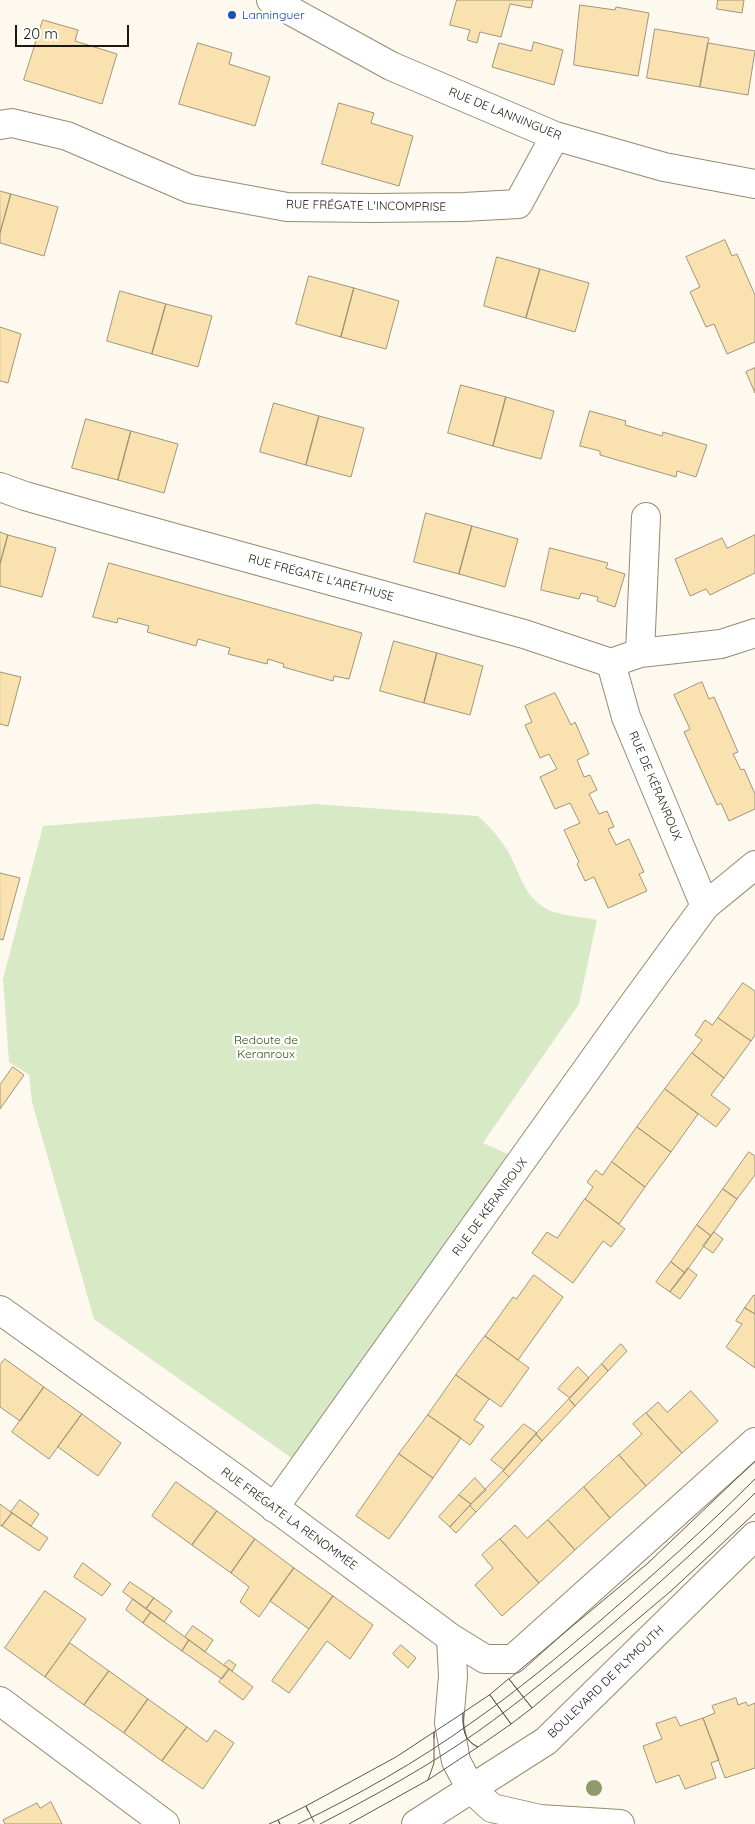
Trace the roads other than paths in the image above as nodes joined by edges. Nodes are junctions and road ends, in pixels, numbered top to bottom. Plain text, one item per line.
1 (271, 0) edge
2 (0, 125) edge
3 (555, 136) junction
4 (755, 184) edge
5 (0, 487) edge
6 (646, 516) dead end
7 (755, 633) edge
8 (640, 653) junction
9 (611, 663) junction
10 (755, 865) edge
11 (705, 906) junction
12 (0, 1310) edge
13 (755, 1442) edge
14 (274, 1508) junction
15 (755, 1536) edge
16 (450, 1638) junction
17 (0, 1701) edge
18 (471, 1789) junction
19 (158, 1818) edge
20 (421, 1823) edge
21 (620, 1824) edge

1 - 3 street, RUE DE LANNINGUER
2 - 3 street, RUE FRÉGATE L'INCOMPRISE
3 - 4 street, RUE DE LANNINGUER
5 - 9 street, RUE FRÉGATE L'ARÉTHUSE
6 - 8 street
7 - 8 street
8 - 9 street
9 - 11 street, RUE DE KÉRANROUX
10 - 11 street, RUE DE KÉRANROUX
11 - 14 street, RUE DE KÉRANROUX
12 - 14 street, RUE FRÉGATE LA RENOMMÉE
13 - 16 street
14 - 16 street, RUE FRÉGATE LA RENOMMÉE
15 - 18 street, BOULEVARD DE PLYMOUTH
16 - 18 street
17 - 19 street
18 - 20 street, BOULEVARD DE PLYMOUTH
18 - 21 street

